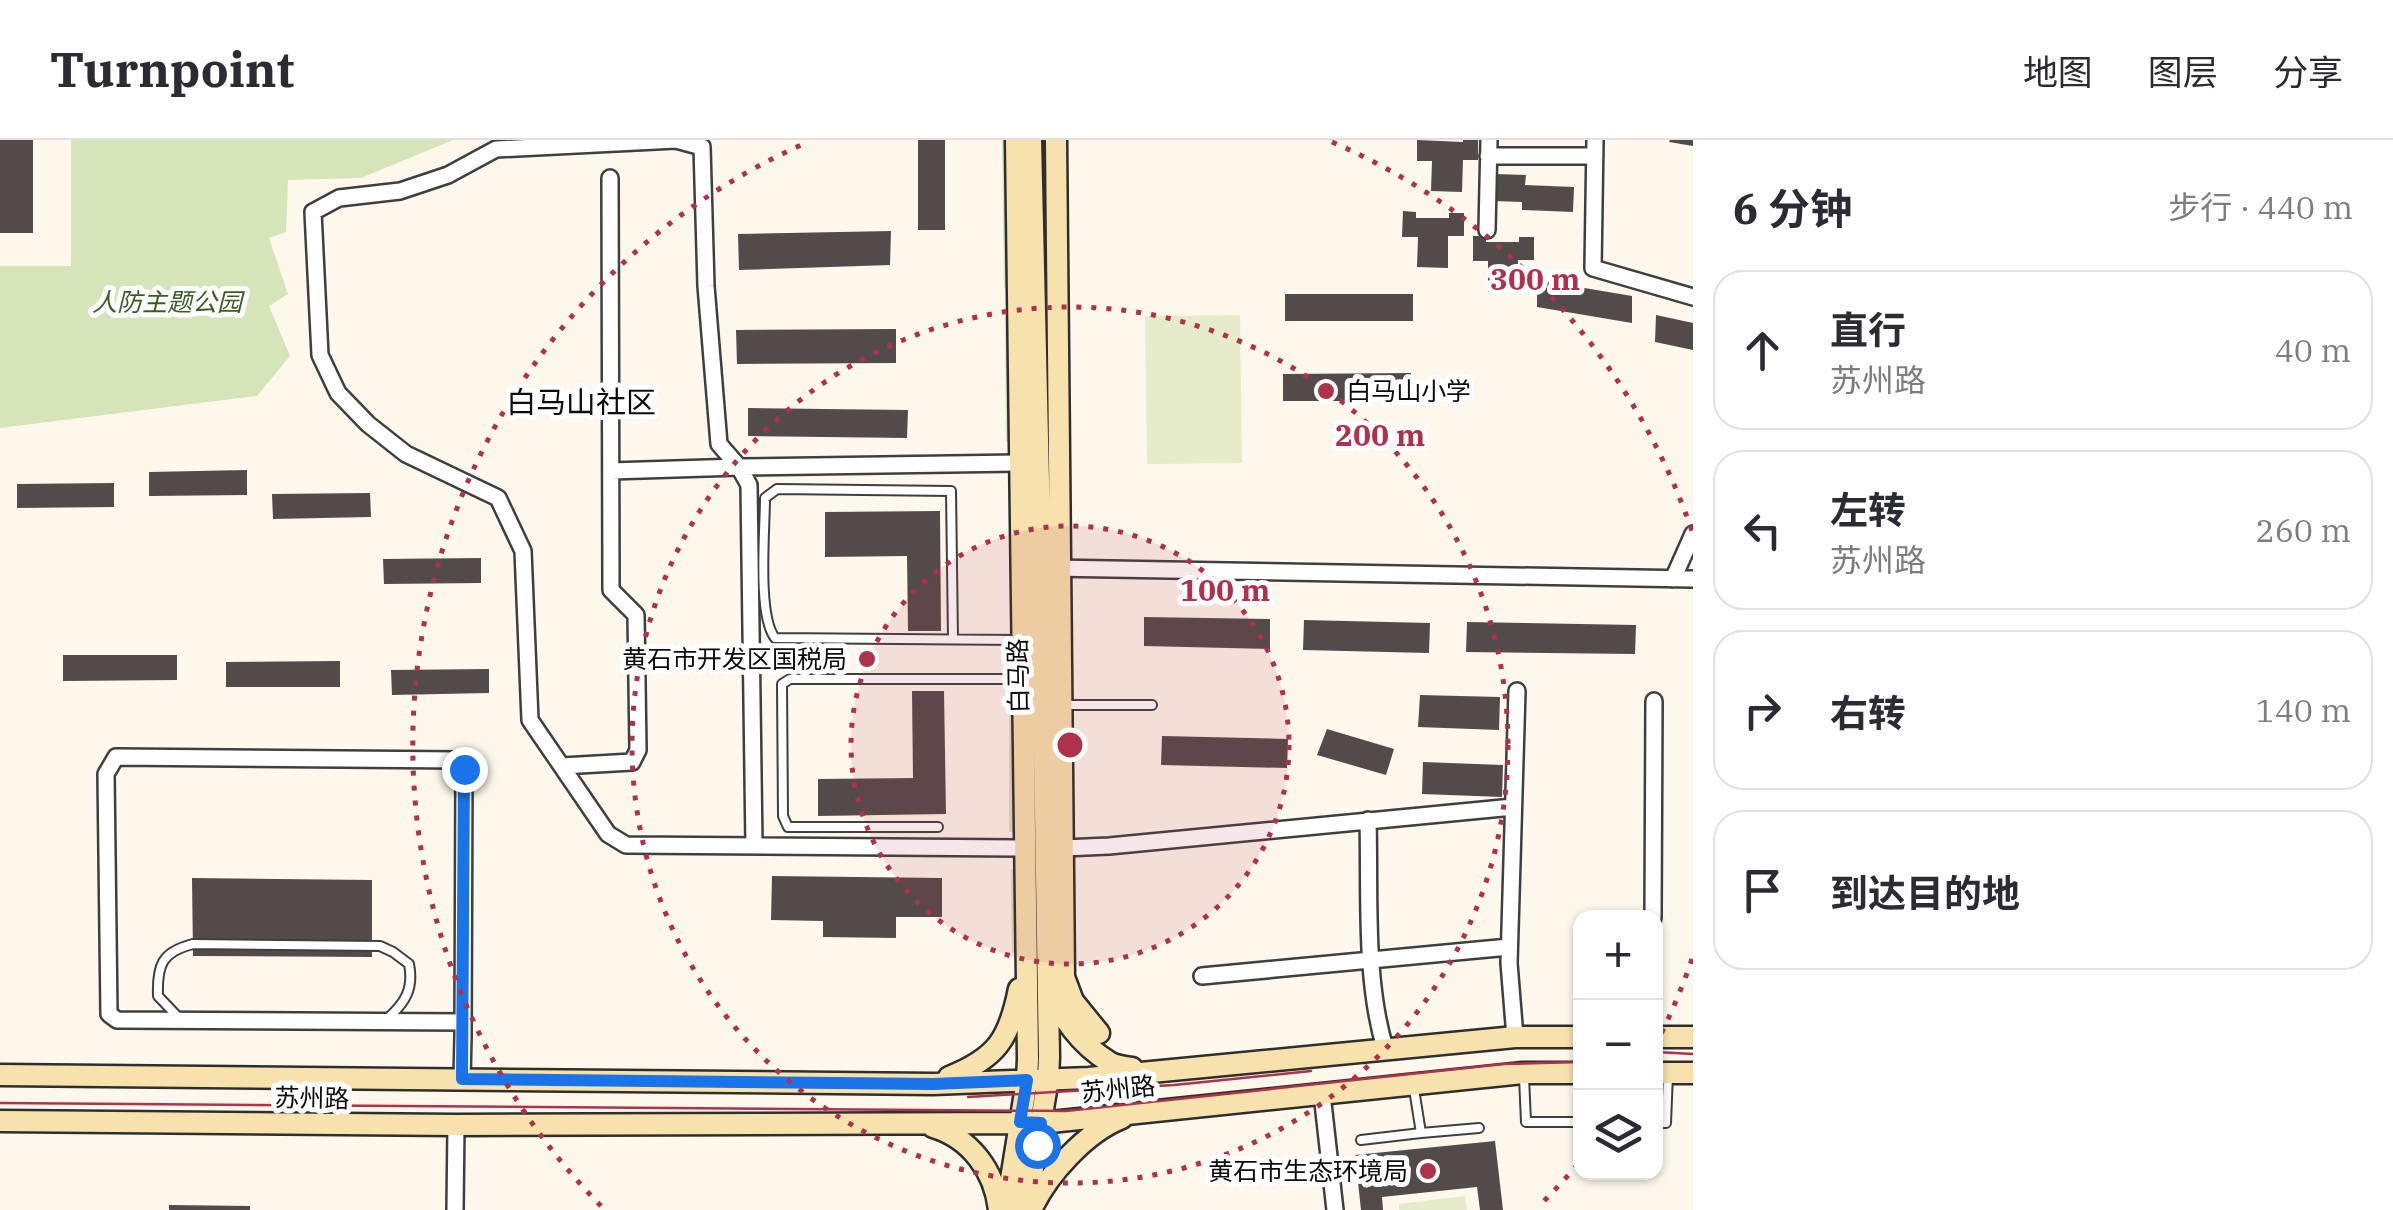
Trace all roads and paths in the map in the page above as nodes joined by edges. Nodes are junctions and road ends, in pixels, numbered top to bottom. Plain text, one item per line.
1 (1016, 140) edge
2 (1030, 140) edge
3 (1056, 140) edge
4 (1489, 148) edge
5 (1595, 148) edge
6 (610, 178) dead end
7 (1487, 230) dead end
8 (1693, 297) edge
9 (1021, 463) junction
10 (739, 467) junction
11 (611, 471) junction
12 (1693, 534) edge
13 (1051, 568) junction
14 (1672, 579) junction
15 (1693, 579) edge
16 (953, 639) junction
17 (1023, 640) junction
18 (1024, 679) junction
19 (1516, 691) dead end
20 (1654, 701) dead end
21 (1052, 705) junction
22 (1152, 705) dead end
23 (562, 766) junction
24 (1514, 807) junction
25 (1368, 820) junction
26 (938, 827) dead end
27 (754, 846) junction
28 (1024, 848) junction
29 (1064, 848) junction
30 (1653, 910) edge
31 (1509, 948) junction
32 (1046, 950) junction
33 (1371, 959) junction
34 (1026, 968) junction
35 (1202, 976) dead end
36 (182, 1020) junction
37 (383, 1021) junction
38 (463, 1022) junction
39 (1099, 1033) dead end
40 (1515, 1037) junction
41 (1573, 1037) edge
42 (1663, 1037) edge
43 (1693, 1037) edge
44 (1385, 1048) junction
45 (1148, 1072) junction
46 (1523, 1072) junction
47 (1573, 1073) edge
48 (1663, 1073) edge
49 (1693, 1073) edge
50 (0, 1075) edge
51 (462, 1079) junction
52 (1038, 1080) junction
53 (933, 1084) junction
54 (1414, 1084) junction
55 (1663, 1086) edge
56 (1322, 1094) junction
57 (1138, 1112) junction
58 (0, 1121) edge
59 (1031, 1122) junction
60 (1573, 1122) edge
61 (1663, 1123) edge
62 (922, 1124) junction
63 (456, 1125) junction
64 (1479, 1128) dead end
65 (1421, 1133) junction
66 (1362, 1140) dead end
67 (455, 1210) edge
68 (1002, 1210) edge
69 (1028, 1210) edge
70 (1335, 1210) edge

1 - 9 main road, 白马路
2 - 13 main road
3 - 13 main road
4 - 5 street
4 - 7 street
5 - 8 street
6 - 11 street
9 - 10 street
9 - 17 main road, 白马路
10 - 11 street
10 - 23 street
10 - 27 street
11 - 23 street
12 - 14 street
13 - 14 street
13 - 21 main road
14 - 15 street
16 - 16 lane
16 - 17 lane
17 - 18 main road, 白马路
18 - 26 lane
18 - 28 main road, 白马路
19 - 24 street
20 - 30 street
21 - 22 lane
21 - 29 main road
21 - 32 main road, 白马路
23 - 27 street
24 - 25 street
24 - 31 street
25 - 29 street
25 - 33 street
27 - 28 street
28 - 34 main road, 白马路
29 - 39 main road
31 - 33 street
31 - 40 street
32 - 45 main road
32 - 52 main road, 白马路
33 - 35 street
33 - 44 street
34 - 52 main road, 白马路
34 - 53 main road
36 - 37 street
36 - 37 lane
36 - 38 street
37 - 38 street
38 - 51 street
40 - 41 main road, 苏州路
40 - 44 main road, 苏州路
42 - 43 main road
44 - 45 main road, 苏州路
45 - 52 main road, 苏州路
46 - 47 main road, 苏州路
46 - 54 main road, 苏州路
46 - 60 lane
48 - 49 main road
50 - 51 main road, 苏州路
51 - 53 main road, 苏州路
52 - 53 main road, 苏州路
52 - 59 main road, 白马路
54 - 56 main road, 苏州路
54 - 65 lane
55 - 61 lane
56 - 57 main road, 苏州路
56 - 70 street
57 - 59 main road, 苏州路
57 - 69 main road
58 - 63 main road, 苏州路
59 - 62 main road, 苏州路
59 - 68 main road, 白马路
59 - 69 main road, 白马路
62 - 63 main road, 苏州路
62 - 68 main road
63 - 67 street
64 - 65 lane
65 - 66 lane

